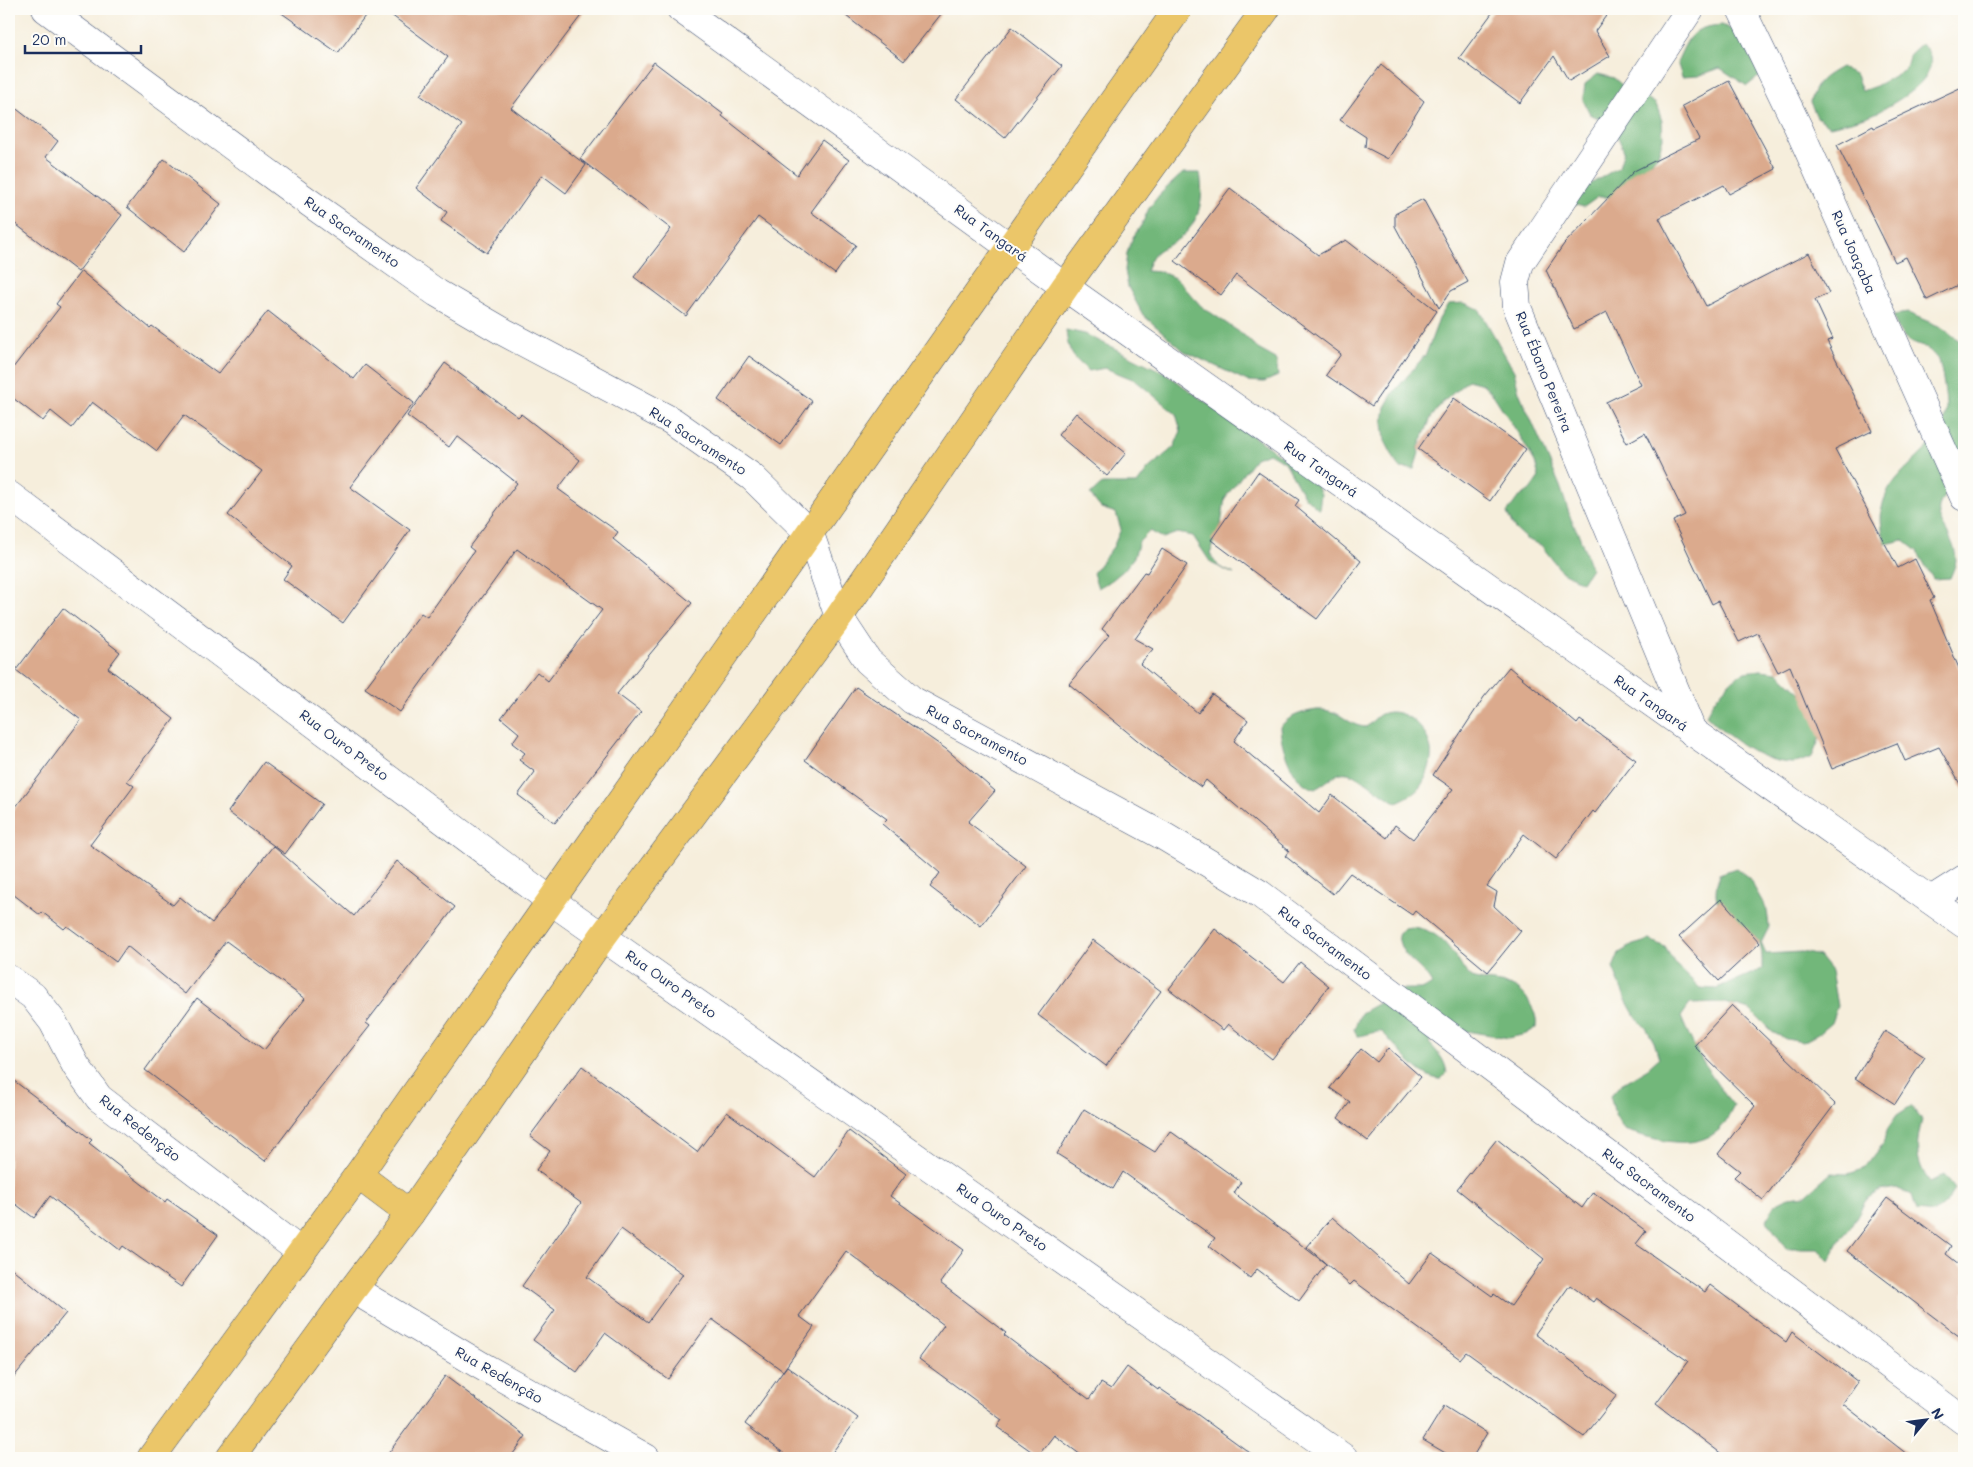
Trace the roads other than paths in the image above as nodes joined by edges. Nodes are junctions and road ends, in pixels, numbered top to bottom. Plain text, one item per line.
1 (46, 9) edge
2 (681, 9) edge
3 (1178, 9) edge
4 (1266, 9) edge
5 (1690, 9) edge
6 (1741, 9) edge
7 (1011, 247) junction
8 (1064, 287) junction
9 (9, 495) edge
10 (1964, 497) edge
11 (810, 534) junction
12 (839, 617) junction
13 (1693, 733) junction
14 (1964, 879) edge
15 (550, 900) junction
16 (1931, 900) junction
17 (1964, 924) edge
18 (603, 936) junction
19 (9, 979) edge
20 (358, 1175) junction
21 (410, 1214) junction
22 (300, 1252) junction
23 (353, 1289) junction
24 (1964, 1421) edge
25 (152, 1458) edge
26 (230, 1458) edge
27 (646, 1458) edge
28 (1344, 1458) edge

1 - 11 street, Rua Sacramento
2 - 7 street, Rua Tangará
3 - 7 main road
4 - 8 main road
5 - 13 street, Rua Ébano Pereira
6 - 10 street, Rua Joaçaba
7 - 8 street, Rua Tangará
7 - 11 main road
8 - 12 main road
8 - 13 street, Rua Tangará
9 - 15 street, Rua Ouro Preto
11 - 12 street, Rua Sacramento
11 - 15 main road
12 - 18 main road
12 - 24 street, Rua Sacramento
13 - 16 street, Rua Tangará
14 - 16 street
15 - 18 street, Rua Ouro Preto
15 - 20 main road
16 - 17 street, Rua Tangará
18 - 21 main road
18 - 28 street, Rua Ouro Preto
19 - 22 street, Rua Redenção
20 - 21 main road
20 - 22 main road
21 - 23 main road
22 - 25 main road
23 - 26 main road
23 - 27 street, Rua Redenção

